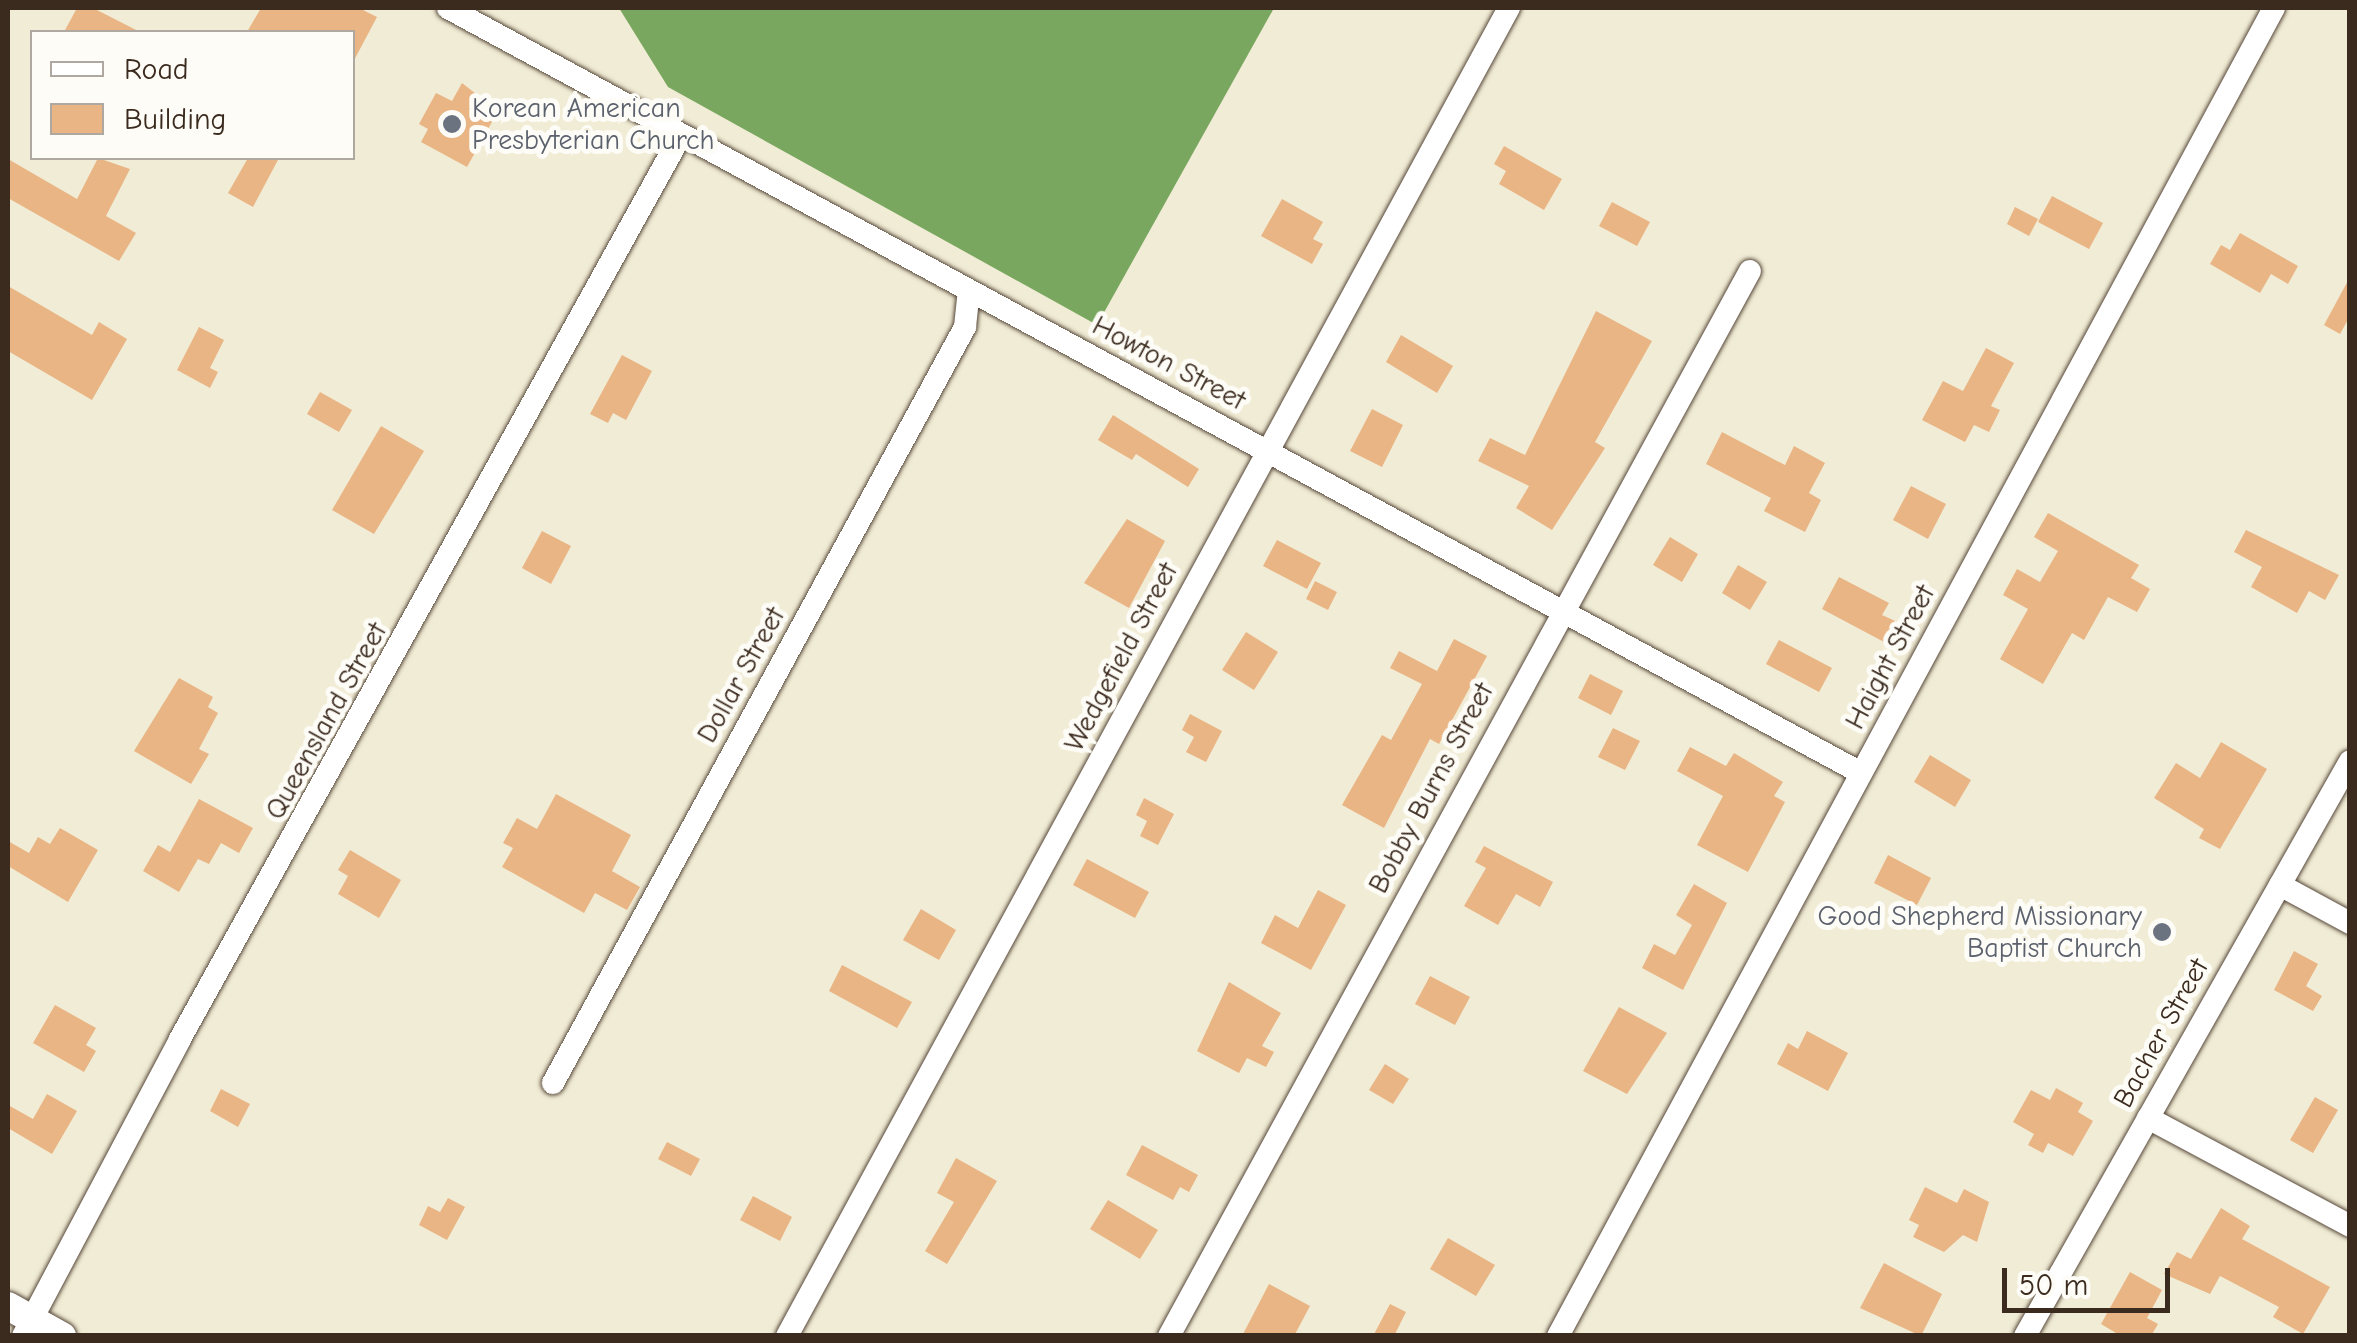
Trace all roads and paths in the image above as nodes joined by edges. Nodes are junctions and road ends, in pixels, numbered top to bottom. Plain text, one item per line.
1 (448, 8) edge
2 (1509, 8) edge
3 (2274, 8) edge
4 (681, 135) junction
5 (1750, 270) dead end
6 (969, 291) junction
7 (1267, 449) junction
8 (1560, 613) junction
9 (2350, 761) edge
10 (1861, 773) junction
11 (2280, 885) junction
12 (2350, 922) edge
13 (552, 1084) dead end
14 (2148, 1118) junction
15 (2350, 1226) edge
16 (21, 1320) edge
17 (62, 1336) edge
18 (787, 1336) edge
19 (1169, 1336) edge
20 (1558, 1336) edge
21 (2026, 1336) edge

1 - 4 street, Howton Street
2 - 7 street, Wedgefield Street
3 - 10 street, Haight Street
4 - 6 street, Howton Street
4 - 16 street, Queensland Street
5 - 8 street, Bobby Burns Street
6 - 7 street, Howton Street
6 - 13 street, Dollar Street
7 - 8 street, Howton Street
7 - 18 street, Wedgefield Street
8 - 10 street, Howton Street
8 - 19 street, Bobby Burns Street
9 - 11 street, Bacher Street
10 - 20 street, Haight Street
11 - 12 street
11 - 14 street, Bacher Street
14 - 15 street
14 - 21 street, Bacher Street
16 - 17 street

